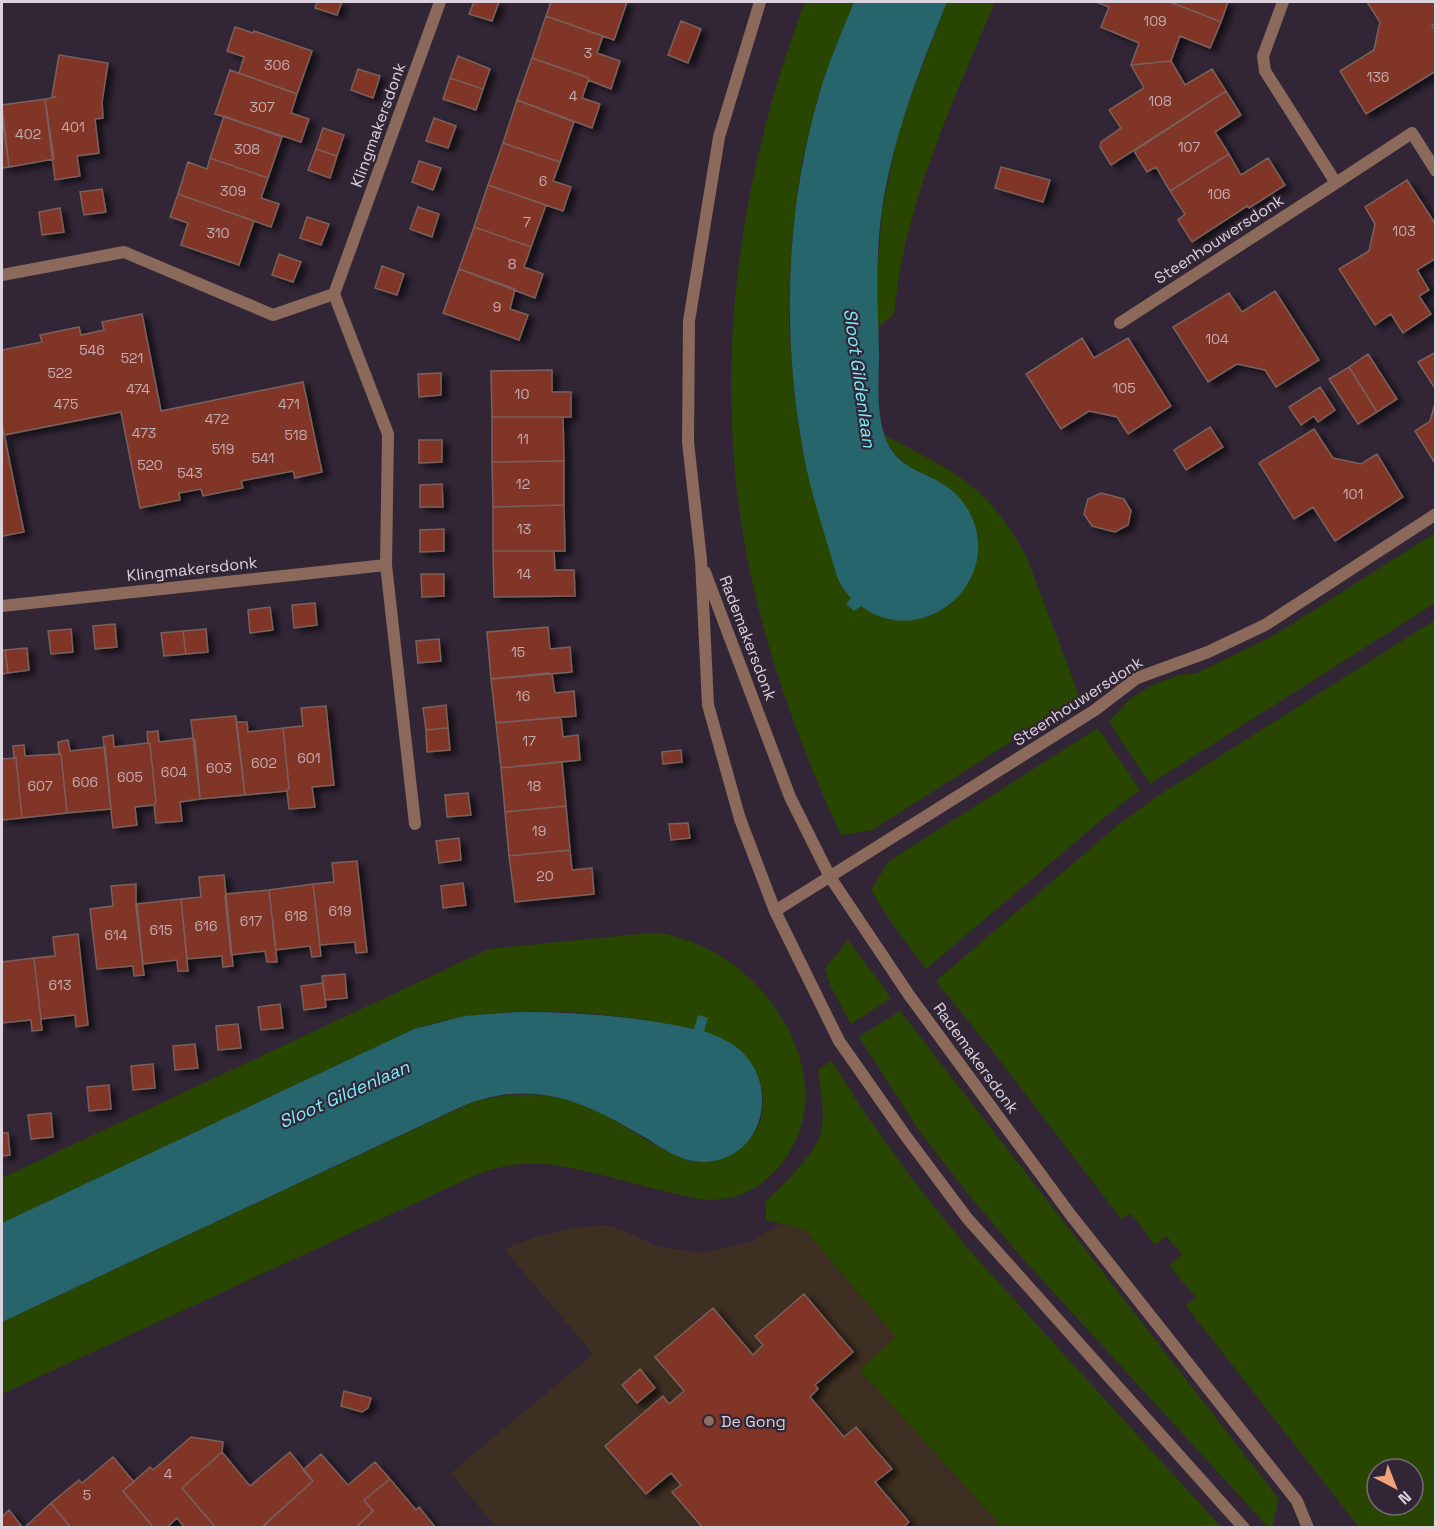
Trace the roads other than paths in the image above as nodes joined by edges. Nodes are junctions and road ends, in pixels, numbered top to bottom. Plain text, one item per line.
1 (440, 2) edge
2 (760, 2) edge
3 (1282, 2) edge
4 (1436, 171) edge
5 (1336, 183) junction
6 (2, 275) edge
7 (334, 294) junction
8 (1120, 323) dead end
9 (1436, 514) edge
10 (701, 560) junction
11 (386, 565) junction
12 (2, 606) edge
13 (416, 824) dead end
14 (830, 877) junction
15 (775, 911) junction
16 (1244, 1527) edge
17 (1308, 1527) edge

1 - 7 street, Klingmakersdonk
2 - 10 street, Rademakersdonk
3 - 5 street
4 - 5 street, Steenhouwersdonk
5 - 8 street, Steenhouwersdonk
6 - 7 street
7 - 11 street
9 - 14 street, Steenhouwersdonk
10 - 14 street, Rademakersdonk
10 - 15 street, Rademakersdonk
11 - 12 street, Klingmakersdonk
11 - 13 street
14 - 15 street, Steenhouwersdonk
14 - 17 street, Rademakersdonk
15 - 16 street, Rademakersdonk

